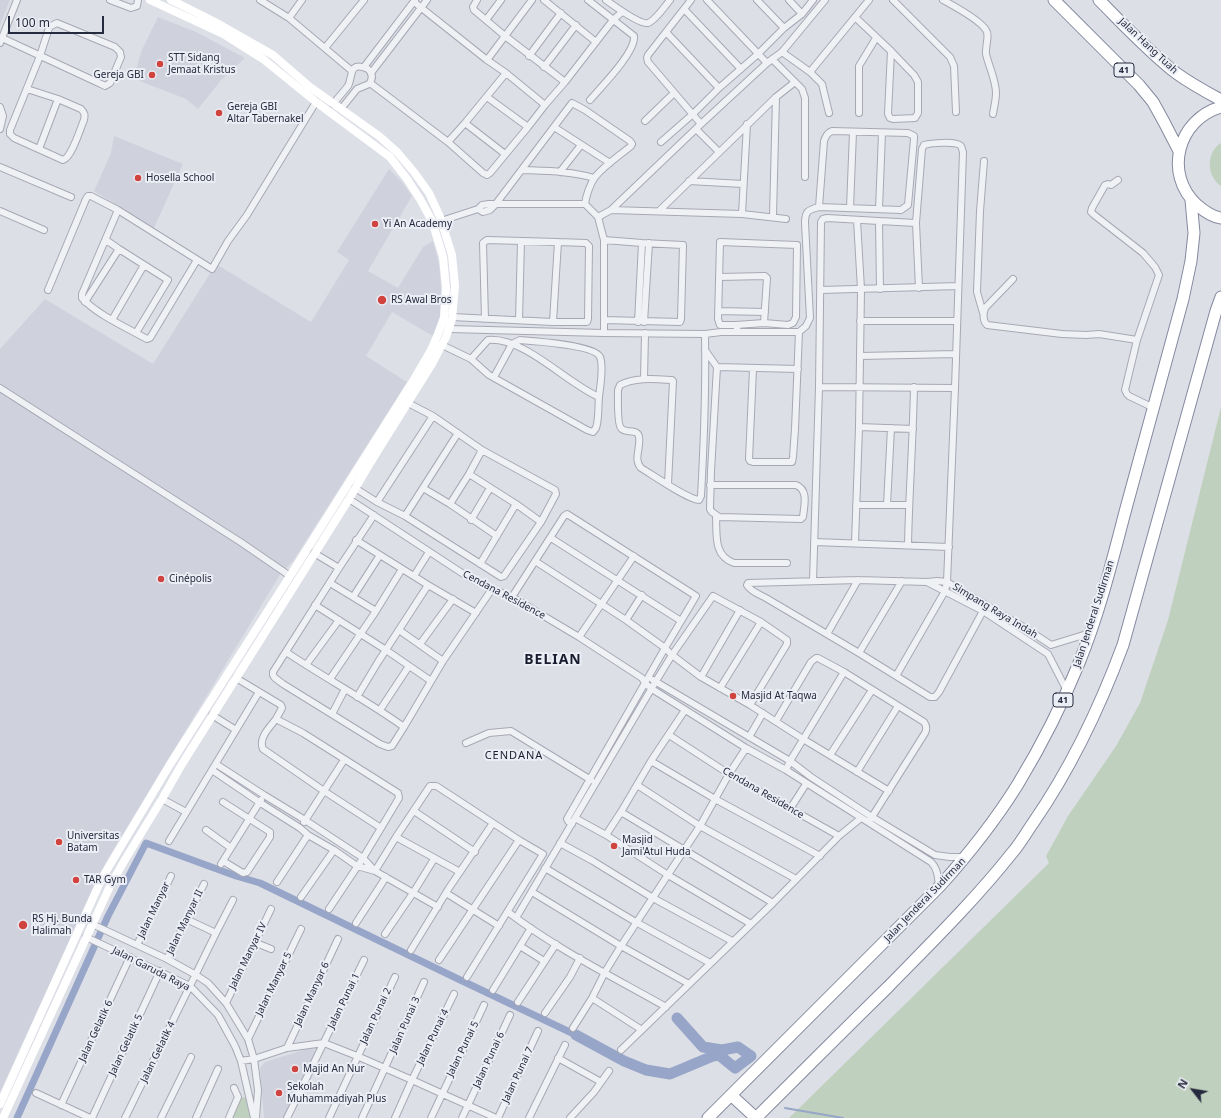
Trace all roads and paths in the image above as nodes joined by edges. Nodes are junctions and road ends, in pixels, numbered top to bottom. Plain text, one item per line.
1 (17, 0) edge
2 (110, 0) edge
3 (138, 0) edge
4 (150, 0) edge
5 (171, 0) edge
6 (260, 0) edge
7 (302, 0) edge
8 (364, 0) edge
9 (427, 0) edge
10 (477, 0) edge
11 (501, 0) edge
12 (532, 0) edge
13 (544, 0) edge
14 (588, 0) edge
15 (606, 0) edge
16 (670, 0) edge
17 (691, 0) edge
18 (707, 0) edge
19 (756, 0) edge
20 (789, 0) edge
21 (813, 0) edge
22 (825, 0) edge
23 (869, 0) edge
24 (893, 0) edge
25 (943, 0) edge
26 (1054, 0) edge
27 (1099, 0) edge
28 (415, 1) edge
29 (421, 8) junction
30 (684, 9) junction
31 (622, 12) junction
32 (561, 13) junction
33 (802, 14) junction
34 (855, 16) junction
35 (289, 18) junction
36 (486, 20) junction
37 (613, 20) junction
38 (576, 25) junction
39 (784, 28) junction
40 (666, 32) junction
41 (505, 36) junction
42 (876, 38) junction
43 (1, 40) edge
44 (596, 42) junction
45 (325, 48) junction
46 (891, 51) junction
47 (782, 52) junction
48 (758, 54) junction
49 (40, 56) junction
50 (530, 56) junction
51 (487, 60) junction
52 (770, 61) junction
53 (364, 67) junction
54 (544, 67) junction
55 (741, 69) junction
56 (352, 71) junction
57 (810, 72) junction
58 (506, 73) junction
59 (371, 74) junction
60 (565, 82) junction
61 (795, 82) junction
62 (370, 83) junction
63 (719, 88) junction
64 (27, 89) junction
65 (674, 93) junction
66 (487, 97) junction
67 (776, 97) junction
68 (58, 99) junction
69 (590, 100) dead end
70 (1221, 100) edge
71 (316, 102) junction
72 (333, 104) junction
73 (545, 104) junction
74 (0, 107) edge
75 (1221, 107) edge
76 (341, 109) junction
77 (956, 112) dead end
78 (828, 113) dead end
79 (859, 113) dead end
80 (692, 114) junction
81 (993, 114) dead end
82 (645, 121) dead end
83 (465, 123) junction
84 (701, 124) junction
85 (747, 124) junction
86 (528, 127) junction
87 (554, 127) junction
88 (0, 129) edge
89 (696, 129) junction
90 (853, 132) junction
91 (882, 133) junction
92 (379, 136) junction
93 (448, 142) junction
94 (661, 142) dead end
95 (373, 144) junction
96 (581, 144) junction
97 (39, 149) junction
98 (1179, 151) junction
99 (719, 152) junction
100 (505, 154) junction
101 (984, 161) dead end
102 (610, 163) junction
103 (0, 167) edge
104 (522, 170) junction
105 (560, 172) junction
106 (805, 177) dead end
107 (594, 178) junction
108 (1118, 180) dead end
109 (689, 182) junction
110 (743, 184) junction
111 (71, 197) dead end
112 (1191, 200) junction
113 (585, 204) junction
114 (495, 205) junction
115 (819, 207) junction
116 (850, 208) junction
117 (879, 208) junction
118 (118, 210) junction
119 (611, 210) junction
120 (0, 211) edge
121 (659, 211) junction
122 (742, 214) junction
123 (773, 216) junction
124 (598, 217) junction
125 (1221, 218) edge
126 (786, 219) dead end
127 (857, 220) junction
128 (441, 221) junction
129 (878, 221) junction
130 (916, 223) junction
131 (44, 230) dead end
132 (106, 240) junction
133 (604, 240) junction
134 (521, 241) junction
135 (558, 242) junction
136 (642, 243) junction
137 (649, 243) junction
138 (119, 249) junction
139 (197, 260) junction
140 (144, 264) junction
141 (719, 277) junction
142 (1013, 279) dead end
143 (958, 286) junction
144 (919, 288) junction
145 (861, 289) junction
146 (880, 289) junction
147 (48, 290) dead end
148 (821, 290) junction
149 (1221, 296) edge
150 (86, 302) junction
151 (718, 311) junction
152 (765, 312) junction
153 (983, 313) junction
154 (452, 317) junction
155 (485, 319) junction
156 (112, 320) junction
157 (519, 320) junction
158 (604, 320) junction
159 (860, 321) junction
160 (957, 321) junction
161 (553, 322) junction
162 (641, 322) junction
163 (764, 323) junction
164 (736, 325) junction
165 (449, 329) junction
166 (738, 332) junction
167 (799, 332) junction
168 (136, 333) junction
169 (645, 333) junction
170 (604, 334) junction
171 (705, 334) junction
172 (1137, 340) junction
173 (512, 344) junction
174 (442, 345) junction
175 (705, 350) junction
176 (956, 354) junction
177 (860, 356) junction
178 (471, 358) junction
179 (717, 367) junction
180 (753, 369) junction
181 (798, 369) junction
182 (494, 377) junction
183 (644, 379) junction
184 (819, 387) junction
185 (859, 387) junction
186 (914, 387) junction
187 (0, 388) edge
188 (955, 388) junction
189 (599, 397) junction
190 (408, 403) junction
191 (1154, 408) junction
192 (432, 416) junction
193 (859, 427) junction
194 (891, 428) junction
195 (913, 429) junction
196 (458, 433) junction
197 (482, 450) junction
198 (366, 463) junction
199 (469, 474) junction
200 (668, 484) junction
201 (710, 485) junction
202 (355, 488) junction
203 (423, 488) junction
204 (490, 488) junction
205 (349, 499) junction
206 (377, 502) junction
207 (450, 504) junction
208 (516, 504) junction
209 (856, 505) junction
210 (888, 505) junction
211 (909, 505) junction
212 (374, 515) junction
213 (405, 516) junction
214 (716, 516) junction
215 (472, 520) junction
216 (541, 522) junction
217 (497, 536) junction
218 (551, 538) junction
219 (356, 540) junction
220 (814, 542) junction
221 (855, 543) junction
222 (908, 545) junction
223 (949, 547) junction
224 (429, 552) junction
225 (314, 553) junction
226 (380, 555) junction
227 (634, 556) junction
228 (535, 561) junction
229 (787, 563) dead end
230 (480, 564) junction
231 (338, 568) junction
232 (402, 570) junction
233 (290, 576) junction
234 (414, 576) junction
235 (858, 580) junction
236 (617, 581) junction
237 (813, 581) junction
238 (902, 581) junction
239 (927, 582) junction
240 (947, 582) junction
241 (330, 583) junction
242 (428, 585) junction
243 (492, 589) junction
244 (945, 591) junction
245 (642, 595) junction
246 (353, 597) junction
247 (512, 597) junction
248 (453, 599) junction
249 (601, 604) junction
250 (316, 605) junction
251 (740, 610) junction
252 (376, 611) junction
253 (983, 612) junction
254 (476, 613) junction
255 (339, 620) junction
256 (626, 620) junction
257 (681, 622) junction
258 (761, 622) junction
259 (399, 630) junction
260 (1090, 633) junction
261 (360, 634) junction
262 (827, 634) junction
263 (579, 637) junction
264 (420, 644) junction
265 (665, 648) junction
266 (386, 650) junction
267 (286, 652) junction
268 (859, 653) junction
269 (672, 655) junction
270 (443, 661) junction
271 (306, 665) junction
272 (408, 666) junction
273 (844, 672) junction
274 (701, 676) junction
275 (896, 676) junction
276 (236, 678) junction
277 (330, 679) junction
278 (645, 680) junction
279 (431, 681) junction
280 (656, 681) junction
281 (720, 688) junction
282 (345, 689) junction
283 (652, 689) junction
284 (872, 690) junction
285 (1067, 691) junction
286 (259, 692) junction
287 (358, 698) junction
288 (750, 705) junction
289 (898, 706) junction
290 (380, 710) junction
291 (685, 710) junction
292 (763, 713) junction
293 (332, 714) junction
294 (212, 715) junction
295 (276, 719) junction
296 (776, 721) junction
297 (404, 727) junction
298 (236, 730) junction
299 (669, 735) junction
300 (749, 737) junction
301 (803, 739) junction
302 (466, 743) dead end
303 (746, 748) junction
304 (830, 755) junction
305 (344, 760) junction
306 (651, 761) junction
307 (790, 761) junction
308 (216, 764) junction
309 (212, 770) junction
310 (786, 770) junction
311 (857, 772) junction
312 (729, 774) junction
313 (589, 779) junction
314 (596, 783) junction
315 (806, 784) junction
316 (636, 785) junction
317 (324, 791) junction
318 (889, 791) junction
319 (264, 795) junction
320 (162, 799) junction
321 (715, 799) junction
322 (222, 802) dead end
323 (259, 802) junction
324 (790, 809) junction
325 (414, 811) junction
326 (186, 812) junction
327 (621, 812) junction
328 (872, 817) junction
329 (861, 818) junction
330 (249, 819) junction
331 (305, 820) junction
332 (573, 821) junction
333 (135, 823) junction
334 (493, 823) junction
335 (868, 823) junction
336 (700, 826) junction
337 (144, 828) junction
338 (300, 828) junction
339 (381, 828) junction
340 (206, 830) dead end
341 (308, 835) junction
342 (606, 835) junction
343 (839, 836) junction
344 (396, 837) junction
345 (519, 840) junction
346 (169, 841) dead end
347 (560, 843) junction
348 (231, 848) junction
349 (334, 850) junction
350 (684, 850) junction
351 (475, 852) junction
352 (935, 855) junction
353 (820, 856) junction
354 (966, 856) junction
355 (363, 858) junction
356 (434, 859) junction
357 (931, 862) junction
358 (357, 866) junction
359 (545, 868) junction
360 (375, 871) junction
361 (460, 872) junction
362 (668, 875) junction
363 (171, 876) dead end
364 (386, 877) junction
365 (796, 879) junction
366 (277, 882) dead end
367 (204, 884) dead end
368 (939, 887) junction
369 (532, 892) junction
370 (413, 893) junction
371 (446, 893) junction
372 (301, 897) dead end
373 (653, 898) junction
374 (233, 900) dead end
375 (773, 903) junction
376 (438, 907) junction
377 (271, 909) dead end
378 (329, 909) dead end
379 (472, 910) junction
380 (508, 912) junction
381 (516, 918) junction
382 (186, 919) junction
383 (356, 922) dead end
384 (636, 922) junction
385 (751, 924) junction
386 (95, 925) junction
387 (498, 926) junction
388 (531, 928) junction
389 (301, 929) dead end
390 (216, 933) junction
391 (385, 934) dead end
392 (86, 937) junction
393 (338, 939) dead end
394 (732, 941) junction
395 (254, 942) junction
396 (556, 944) junction
397 (137, 945) junction
398 (520, 946) junction
399 (621, 946) junction
400 (271, 950) dead end
401 (411, 950) dead end
402 (130, 957) junction
403 (580, 958) junction
404 (167, 959) junction
405 (364, 960) dead end
406 (439, 960) dead end
407 (544, 961) junction
408 (710, 963) junction
409 (160, 971) junction
410 (605, 972) junction
411 (196, 975) junction
412 (395, 976) dead end
413 (467, 977) dead end
414 (424, 982) dead end
415 (689, 984) junction
416 (190, 986) junction
417 (493, 990) dead end
418 (454, 994) dead end
419 (592, 998) junction
420 (518, 1002) dead end
421 (226, 1003) junction
422 (484, 1006) dead end
423 (666, 1006) junction
424 (545, 1013) dead end
425 (510, 1015) dead end
426 (573, 1028) dead end
427 (642, 1030) junction
428 (538, 1031) dead end
429 (248, 1040) junction
430 (324, 1043) junction
431 (565, 1045) dead end
432 (287, 1048) junction
433 (621, 1050) dead end
434 (357, 1056) junction
435 (191, 1057) dead end
436 (558, 1058) junction
437 (254, 1059) junction
438 (242, 1061) junction
439 (385, 1068) junction
440 (218, 1069) dead end
441 (609, 1071) dead end
442 (412, 1080) junction
443 (601, 1082) junction
444 (236, 1091) dead end
445 (442, 1093) junction
446 (36, 1094) dead end
447 (731, 1094) junction
448 (0, 1104) edge
449 (61, 1105) junction
450 (468, 1105) junction
451 (4, 1118) edge
452 (91, 1118) edge
453 (125, 1118) edge
454 (161, 1118) edge
455 (196, 1118) edge
456 (229, 1118) edge
457 (255, 1118) edge
458 (288, 1118) edge
459 (329, 1118) edge
460 (362, 1118) edge
461 (395, 1118) edge
462 (431, 1118) edge
463 (462, 1118) edge
464 (497, 1118) edge
465 (529, 1118) edge
466 (570, 1118) edge
467 (708, 1118) edge
468 (756, 1118) edge

1 - 43 street
2 - 3 street
4 - 71 main road
5 - 72 main road
6 - 35 street
7 - 35 street
8 - 45 street
9 - 29 street
10 - 36 street
11 - 36 street
12 - 41 street
13 - 32 street
14 - 37 street
15 - 31 street
16 - 31 street
17 - 30 street
18 - 48 street
19 - 39 street
20 - 33 street
21 - 33 street
22 - 47 street
23 - 34 street
24 - 77 street
25 - 81 street
26 - 98 highway, 41
27 - 70 highway, Jalan Hang Tuah
28 - 29 street
28 - 53 street
29 - 51 street
29 - 59 street
30 - 40 street
30 - 55 street
31 - 37 street
32 - 38 street
32 - 50 street
33 - 39 street
34 - 42 street
34 - 57 street
35 - 45 street
36 - 41 street
37 - 44 street
37 - 69 street
38 - 44 street
38 - 54 street
39 - 48 street
40 - 63 street
40 - 65 street
41 - 50 street
41 - 51 street
42 - 46 street
42 - 79 street
43 - 49 street
44 - 60 street
45 - 56 street
46 - 46 street
47 - 52 street
47 - 57 street
48 - 52 street
48 - 55 street
49 - 49 street
49 - 64 street
50 - 54 street
51 - 58 street
52 - 61 street
52 - 84 street
53 - 56 street
53 - 59 street
54 - 60 street
55 - 63 street
56 - 72 street
57 - 78 street
58 - 66 street
58 - 73 street
59 - 62 street
60 - 73 street
61 - 67 street
61 - 106 street
62 - 76 street
62 - 93 street
63 - 80 street
64 - 68 street
64 - 97 street
65 - 80 street
65 - 82 street
66 - 83 street
66 - 86 street
67 - 85 street
67 - 123 street
68 - 97 street
68 - 97 street
71 - 95 main road
71 - 139 street
72 - 76 main road
73 - 86 street
74 - 88 street
75 - 98 highway, 41
76 - 92 main road
80 - 84 street
80 - 94 street
83 - 93 street
83 - 100 street
84 - 89 street
85 - 99 street
85 - 110 street
86 - 100 street
87 - 96 street
87 - 102 street
87 - 104 street
89 - 99 street
89 - 119 street
90 - 91 street
90 - 115 street
90 - 116 street
91 - 117 street
91 - 117 street
92 - 95 main road
92 - 128 main road
93 - 100 street
95 - 198 main road
96 - 102 street
96 - 105 street
98 - 112 highway, 41
99 - 109 street
101 - 153 street
102 - 107 street
103 - 111 street
104 - 105 street
104 - 114 street
105 - 107 street
107 - 113 street
108 - 172 street
109 - 110 street
109 - 121 street
110 - 122 street
112 - 125 highway, 41
112 - 191 highway, Jalan Jenderal Sudirman / 41
113 - 114 street
113 - 124 street
114 - 128 street
115 - 116 street
115 - 167 street
116 - 117 street
118 - 132 street
118 - 139 street
118 - 147 street
119 - 121 street
119 - 124 street
120 - 131 street
121 - 122 street
122 - 123 street
123 - 126 street
124 - 133 street
127 - 129 street
127 - 145 street
127 - 148 street
128 - 154 main road
129 - 130 street
129 - 146 street
130 - 143 street
130 - 144 street
132 - 138 street
132 - 150 street
133 - 136 street
133 - 158 street
134 - 135 street
134 - 155 street
134 - 157 street
135 - 161 street
135 - 161 street
136 - 137 street
136 - 162 street
137 - 162 street
137 - 162 street
138 - 140 street
138 - 150 street
139 - 168 street
140 - 156 street
140 - 168 street
141 - 151 street
141 - 152 street
141 - 163 street
142 - 153 street
143 - 144 street
143 - 160 street
144 - 146 street
145 - 146 street
145 - 148 street
145 - 159 street
148 - 184 street
149 - 468 highway
150 - 156 street
151 - 152 street
151 - 164 street
152 - 163 street
153 - 172 street
154 - 155 street
154 - 165 main road
155 - 157 street
156 - 168 street
157 - 161 street
158 - 162 street
158 - 170 street
159 - 160 street
159 - 177 street
160 - 176 street
163 - 164 street
164 - 166 street
165 - 170 street
165 - 174 main road
166 - 167 street
166 - 171 street
167 - 181 street
169 - 170 street
169 - 171 street
169 - 183 street
171 - 175 street
172 - 191 street
173 - 178 street
173 - 182 street
173 - 189 street
173 - 189 street
174 - 178 street
174 - 190 main road
175 - 179 street
175 - 200 street
176 - 177 street
176 - 188 street
177 - 185 street
178 - 182 street
179 - 180 street
179 - 201 street
180 - 181 street
180 - 181 street
182 - 189 street
183 - 200 street
183 - 200 street
184 - 185 street
184 - 220 street
185 - 186 street
185 - 193 street
186 - 188 street
186 - 195 street
187 - 233 street
188 - 223 street
190 - 192 street
190 - 198 main road
191 - 260 highway, Jalan Jenderal Sudirman / 41
192 - 196 street
192 - 206 street
193 - 194 street
193 - 209 street
194 - 195 street
194 - 210 street
195 - 211 street
196 - 197 street
196 - 203 street
197 - 199 street
197 - 216 street
198 - 202 main road
198 - 233 main road
199 - 204 street
199 - 207 street
201 - 214 street
201 - 214 street
202 - 205 main road
202 - 206 street
203 - 207 street
203 - 213 street
204 - 208 street
204 - 215 street
205 - 212 street, Cendana Residence
205 - 225 main road
206 - 213 street
207 - 215 street
208 - 216 street
208 - 217 street
209 - 210 street
209 - 221 street
210 - 211 street
211 - 222 street
212 - 219 street
212 - 224 street, Cendana Residence
213 - 230 street
214 - 229 street
215 - 217 street
216 - 230 street
217 - 230 street
218 - 227 street
218 - 228 street
218 - 236 street
219 - 226 street
219 - 231 street
220 - 221 street
220 - 237 street
221 - 222 street
222 - 223 street
223 - 240 street
224 - 234 street
224 - 243 street, Cendana Residence
225 - 231 street
225 - 276 main road
226 - 232 street
226 - 246 street
227 - 236 street
227 - 257 street
228 - 247 street
228 - 249 street
231 - 241 street
232 - 234 street
232 - 252 street
233 - 333 main road
234 - 242 street
235 - 237 street
235 - 238 street
235 - 262 street
236 - 245 street
236 - 249 street
237 - 262 street
238 - 239 street
238 - 268 street
239 - 240 street
239 - 244 street
240 - 244 street, Simpang Raya Indah
240 - 260 street, Simpang Raya Indah
241 - 246 street
241 - 250 street
242 - 248 street
242 - 259 street
243 - 247 street, Cendana Residence
243 - 254 street
244 - 253 street, Simpang Raya Indah
244 - 275 street
245 - 256 street
245 - 257 street
246 - 252 street
247 - 263 street, Cendana Residence
248 - 254 street
248 - 264 street
249 - 256 street
249 - 263 street
250 - 255 street
250 - 267 street
251 - 258 street
251 - 269 street
251 - 274 street
252 - 261 street
253 - 275 street
253 - 285 street, Simpang Raya Indah
254 - 270 street
255 - 261 street
255 - 271 street
256 - 265 street
257 - 265 street
258 - 281 street
258 - 288 street
259 - 264 street
259 - 266 street
260 - 285 highway, Jalan Jenderal Sudirman / 41
261 - 266 street
261 - 277 street
262 - 268 street
263 - 278 street, Cendana Residence
264 - 270 street
265 - 269 street
265 - 278 street
266 - 272 street
266 - 287 street
267 - 271 street
267 - 293 street
268 - 275 street
269 - 274 street
269 - 280 street
270 - 279 street
271 - 277 street
272 - 279 street
272 - 290 street
273 - 284 street
273 - 296 street
273 - 301 street
274 - 281 street
276 - 286 street
276 - 294 main road
277 - 282 street
278 - 280 street
278 - 283 street, Cendana Residence
278 - 313 street
279 - 297 street
280 - 283 street
280 - 300 street
281 - 288 street
282 - 287 street
282 - 293 street
283 - 291 street, Cendana Residence
283 - 314 street
284 - 289 street
284 - 304 street
285 - 354 highway, Jalan Jenderal Sudirman / 41
286 - 295 street
286 - 298 street
287 - 290 street
288 - 292 street
289 - 311 street
289 - 318 street
290 - 297 street
291 - 299 street
291 - 303 street, Cendana Residence
292 - 296 street
292 - 300 street
293 - 297 street
294 - 298 street
294 - 320 main road
295 - 305 street
295 - 317 street
296 - 301 street
298 - 308 street
299 - 306 street
299 - 312 street, Cendana Residence
300 - 307 street
301 - 304 street
301 - 307 street
302 - 313 street
303 - 310 street, Cendana Residence
303 - 312 street
304 - 311 street
305 - 317 street
305 - 339 street
306 - 316 street
306 - 321 street
307 - 310 street
307 - 328 street
308 - 309 street
308 - 319 street
309 - 323 street
309 - 326 street
310 - 315 street, Cendana Residence
311 - 318 street
312 - 321 street
312 - 324 street, Cendana Residence
313 - 314 street
313 - 332 street
314 - 332 street
315 - 324 street
315 - 329 street, Cendana Residence
316 - 327 street
316 - 336 street
317 - 331 street
317 - 339 street
318 - 328 street
319 - 323 street
319 - 331 street
320 - 326 street
320 - 337 main road
321 - 336 street
321 - 353 street
322 - 330 street
323 - 330 street
323 - 338 street
324 - 343 street, Cendana Residence
325 - 334 street
325 - 344 street
325 - 351 street
326 - 346 street
327 - 342 street
327 - 350 street
328 - 335 street
328 - 352 street
329 - 335 street, Cendana Residence
329 - 343 street
330 - 348 street
330 - 348 street
331 - 338 street
331 - 355 street
332 - 342 street
332 - 347 street
333 - 337 main road
333 - 448 main road
334 - 345 street
334 - 351 street
335 - 357 street, Cendana Residence
336 - 350 street
336 - 365 street
337 - 386 main road
338 - 341 street
339 - 355 street
340 - 348 street
341 - 349 street
341 - 366 street
342 - 362 street
343 - 353 street
344 - 356 street
344 - 360 street
345 - 379 street
345 - 380 street
347 - 359 street
347 - 373 street
349 - 358 street
349 - 372 street
350 - 362 street
350 - 375 street
351 - 361 street
352 - 354 street
352 - 357 street
353 - 365 street
354 - 368 highway, Jalan Jenderal Sudirman / 41
355 - 358 street
355 - 360 street
356 - 361 street
356 - 370 street
357 - 368 street
358 - 360 street
358 - 378 street
359 - 369 street
359 - 384 street
360 - 364 street
361 - 371 street
362 - 373 street
362 - 385 street
363 - 397 street, Jalan Manyar
364 - 370 street
364 - 383 street
365 - 375 street
367 - 382 street, Jalan Manyar II
368 - 447 highway, Jalan Jenderal Sudirman / 41
369 - 381 street
369 - 399 street
370 - 376 street
370 - 391 street
371 - 376 street
371 - 379 street
373 - 384 street
373 - 394 street
374 - 390 street, Jalan Gelatik 4
375 - 385 street
376 - 401 street
377 - 395 street, Jalan Manyar IV
379 - 387 street
379 - 406 street
380 - 381 street
380 - 387 street
381 - 388 street
382 - 390 street
382 - 404 street, Jalan Manyar II
384 - 399 street
384 - 408 street
385 - 394 street
386 - 392 main road
386 - 397 street
387 - 413 street
388 - 396 street
388 - 398 street
389 - 429 street, Jalan Manyar 5
390 - 411 street, Jalan Gelatik 4
392 - 402 street, Jalan Garuda Raya
392 - 451 main road
393 - 432 street, Jalan Manyar 6
394 - 408 street
395 - 400 street
395 - 421 street, Jalan Manyar IV
396 - 403 street
396 - 407 street
397 - 404 street
398 - 407 street
398 - 417 street
399 - 410 street
399 - 415 street
402 - 409 street, Jalan Garuda Raya
402 - 449 street, Jalan Gelatik 6
403 - 410 street
403 - 424 street
404 - 411 street
405 - 430 street, Jalan Punai 1
407 - 420 street
408 - 415 street
409 - 416 street, Jalan Garuda Raya
409 - 452 street, Jalan Gelatik 5
410 - 419 street
410 - 423 street
411 - 416 street, Jalan Gelatik 4
411 - 421 street
412 - 434 street, Jalan Punai 2
414 - 439 street, Jalan Punai 3
415 - 423 street
416 - 438 street, Jalan Garuda Raya
416 - 453 street, Jalan Gelatik 4
418 - 442 street, Jalan Punai 4
419 - 426 street
419 - 427 street
421 - 429 street
422 - 445 street, Jalan Punai 5
423 - 427 street
425 - 450 street, Jalan Punai 6
427 - 433 street
428 - 464 street, Jalan Punai 7
429 - 437 street
430 - 432 street
430 - 434 street
430 - 458 street, Jalan Punai 1
431 - 436 street
432 - 437 street
434 - 439 street
434 - 459 street, Jalan Punai 2
435 - 454 street
436 - 443 street
436 - 465 street
437 - 438 street
437 - 457 street
438 - 457 street, Jalan Garuda Raya
439 - 442 street
439 - 460 street, Jalan Punai 3
440 - 455 street
441 - 443 street
442 - 445 street
442 - 461 street, Jalan Punai 4
443 - 466 street
444 - 456 street
445 - 450 street
445 - 462 street, Jalan Punai 5
446 - 449 street
447 - 467 highway, Jalan Jenderal Sudirman / 41
447 - 468 highway
449 - 452 street
450 - 463 street, Jalan Punai 6
450 - 464 street

